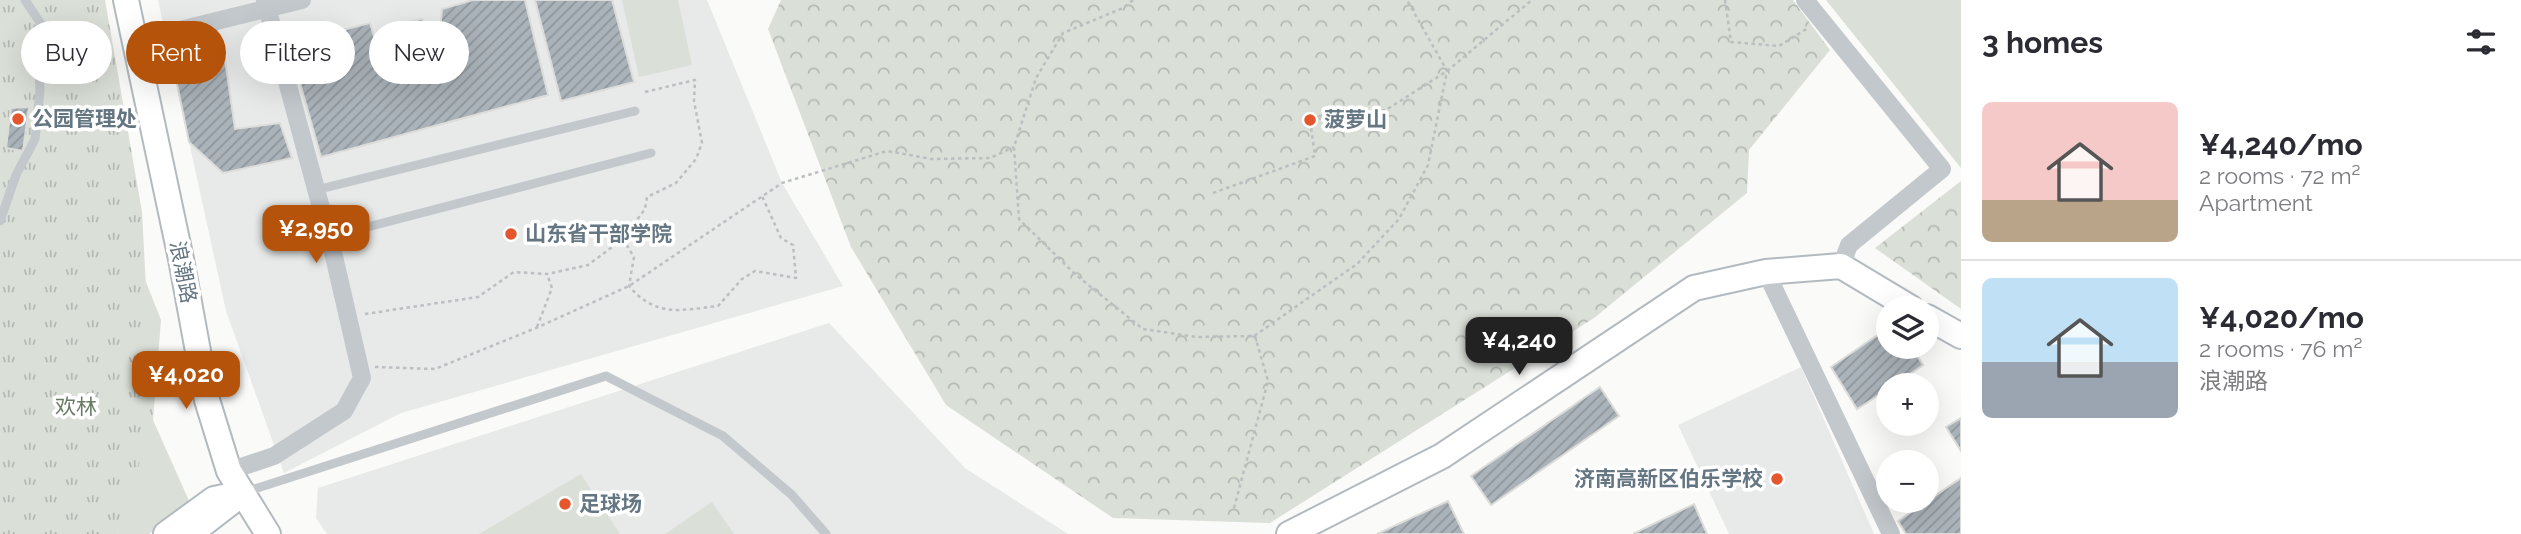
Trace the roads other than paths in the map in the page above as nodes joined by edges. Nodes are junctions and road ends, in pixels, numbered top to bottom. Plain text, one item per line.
1 (25, 0) edge
2 (126, 0) edge
3 (302, 0) edge
4 (1805, 0) edge
5 (266, 4) edge
6 (131, 21) edge
7 (206, 21) edge
8 (144, 84) edge
9 (635, 111) dead end
10 (651, 153) dead end
11 (316, 190) junction
12 (0, 221) edge
13 (329, 237) junction
14 (1841, 266) junction
15 (1766, 272) junction
16 (1891, 296) edge
17 (1939, 324) edge
18 (1961, 336) edge
19 (229, 471) junction
20 (243, 493) junction
21 (166, 534) edge
22 (190, 534) edge
23 (268, 534) edge
24 (826, 534) edge
25 (1289, 534) edge
26 (1891, 534) edge

1 - 12 lane
2 - 6 street, 浪潮路
3 - 5 street
4 - 14 street
5 - 7 street
5 - 11 street
8 - 19 street, 浪潮路
9 - 11 lane
10 - 13 lane
11 - 13 street
13 - 19 street
14 - 15 street
14 - 16 street
15 - 25 street
15 - 26 street
17 - 18 street
19 - 20 street, 浪潮路
20 - 21 street
20 - 22 street
20 - 23 street, 浪潮路
20 - 24 lane

